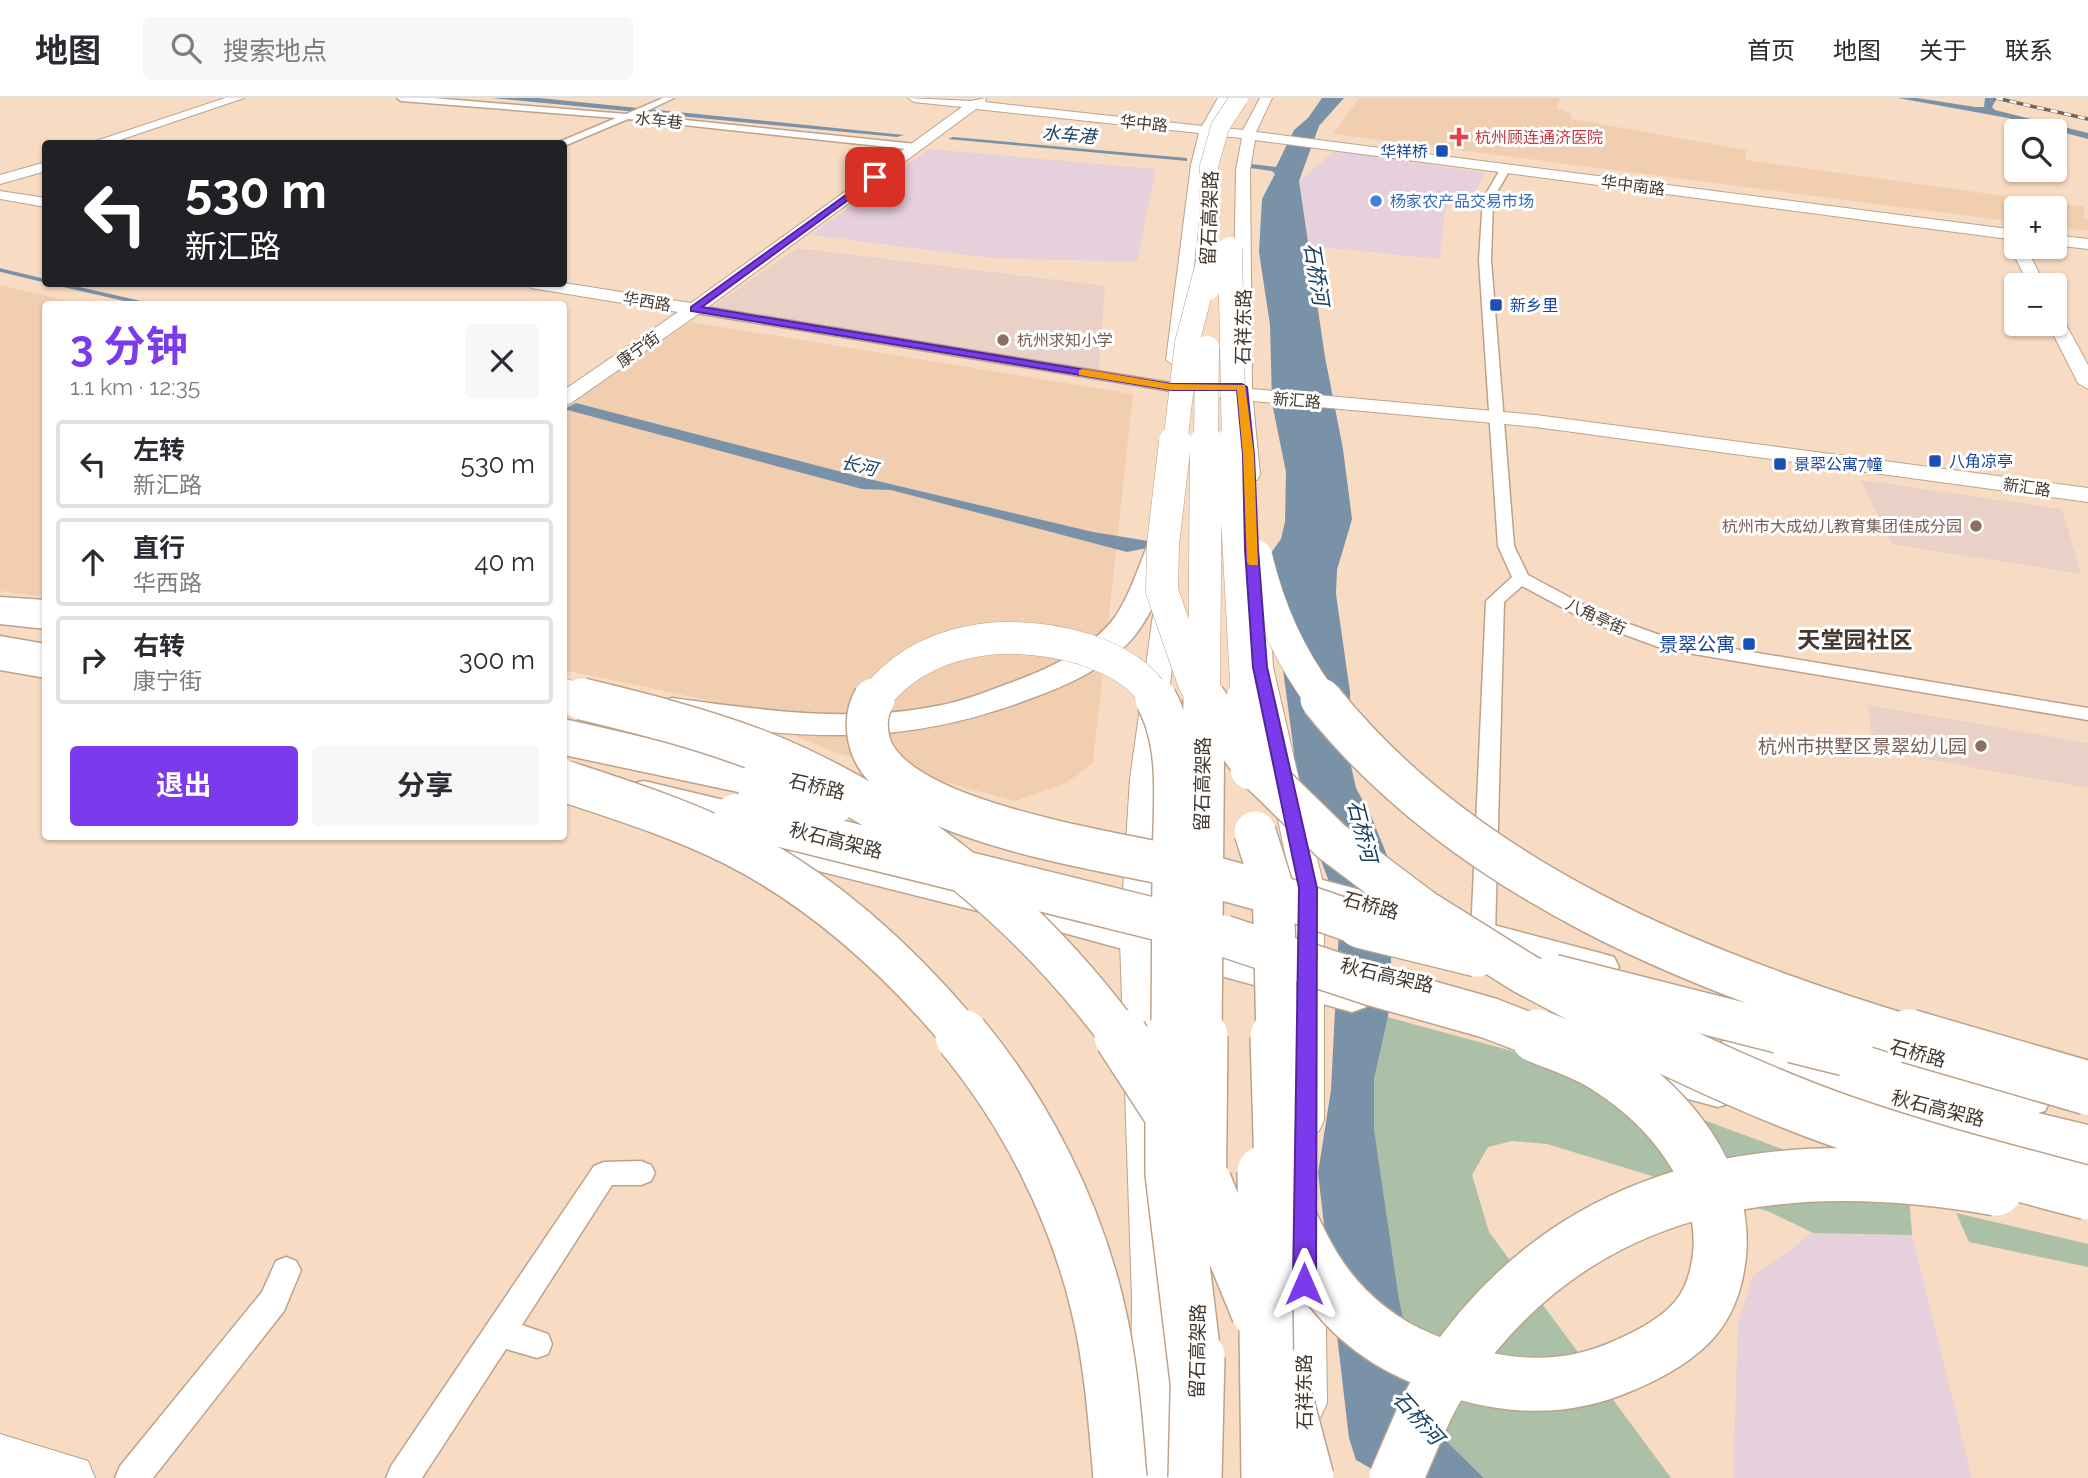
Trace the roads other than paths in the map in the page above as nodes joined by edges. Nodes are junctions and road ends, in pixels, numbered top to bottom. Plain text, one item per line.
1 (238, 98) edge
2 (257, 98) edge
3 (401, 98) edge
4 (670, 98) edge
5 (914, 98) edge
6 (1224, 98) edge
7 (1239, 98) edge
8 (1255, 98) edge
9 (1266, 98) edge
10 (977, 100) edge
11 (630, 115) junction
12 (1208, 127) junction
13 (1250, 132) junction
14 (106, 140) edge
15 (126, 140) edge
16 (1314, 140) junction
17 (567, 142) edge
18 (916, 147) junction
19 (42, 160) edge
20 (42, 167) edge
21 (1506, 168) junction
22 (0, 173) edge
23 (0, 180) edge
24 (0, 195) edge
25 (42, 202) edge
26 (2004, 235) edge
27 (2004, 235) edge
28 (2067, 235) edge
29 (2088, 237) edge
30 (2067, 242) edge
31 (2088, 244) edge
32 (1208, 263) junction
33 (556, 287) edge
34 (694, 309) junction
35 (2063, 336) edge
36 (2088, 383) edge
37 (1171, 387) junction
38 (567, 397) edge
39 (1249, 400) junction
40 (1495, 414) junction
41 (2088, 488) edge
42 (2088, 495) edge
43 (1163, 544) junction
44 (1521, 578) junction
45 (0, 607) edge
46 (42, 610) edge
47 (0, 615) edge
48 (42, 620) edge
49 (0, 623) edge
50 (42, 628) edge
51 (0, 646) edge
52 (42, 653) edge
53 (0, 661) edge
54 (42, 668) edge
55 (567, 694) edge
56 (567, 695) edge
57 (2088, 713) edge
58 (567, 728) edge
59 (567, 745) edge
60 (567, 775) edge
61 (567, 782) edge
62 (567, 799) edge
63 (1255, 832) junction
64 (1140, 847) junction
65 (1313, 889) junction
66 (1402, 925) junction
67 (1483, 935) junction
68 (1224, 936) junction
69 (1137, 940) junction
70 (1319, 988) junction
71 (2088, 1088) edge
72 (2088, 1099) edge
73 (2088, 1113) edge
74 (2088, 1146) edge
75 (2088, 1168) edge
76 (641, 1173) dead end
77 (2088, 1193) edge
78 (2088, 1207) edge
79 (286, 1270) dead end
80 (498, 1332) junction
81 (537, 1343) dead end
82 (1197, 1381) junction
83 (0, 1457) edge
84 (71, 1478) edge
85 (132, 1478) edge
86 (403, 1478) edge
87 (1120, 1478) edge
88 (1154, 1478) edge
89 (1195, 1478) edge
90 (1268, 1478) edge
91 (1306, 1478) edge
92 (1396, 1478) edge

1 - 14 main road
2 - 15 main road
3 - 11 street, 水车巷
4 - 11 street
5 - 10 main road, 华中路
6 - 12 main road
7 - 32 highway, 留石高架路, bridge
8 - 39 highway, 留石高架路, bridge
9 - 13 main road, 石祥东路
10 - 12 main road, 华中路
10 - 18 main road, 康宁街
11 - 17 street
11 - 18 street, 水车巷
12 - 13 main road, 华中路
12 - 37 main road
13 - 16 main road, 华中南路
13 - 39 main road, 石祥东路
16 - 21 main road, 华中南路
16 - 26 main road, 华中南路
18 - 34 main road, 康宁街
19 - 22 main road
20 - 23 main road
21 - 27 main road, 华中南路
21 - 40 street
24 - 25 main road
28 - 29 main road
30 - 31 main road
32 - 43 highway, bridge
32 - 82 highway, 留石高架路, bridge
33 - 34 main road, 华西路
34 - 37 street, 华西路
34 - 38 main road, 康宁街
35 - 36 main road
37 - 39 main road, 新汇路
37 - 64 main road
39 - 40 main road, 新汇路
39 - 63 highway, 留石高架路, bridge
39 - 65 main road, 石祥东路
39 - 71 highway, bridge
40 - 41 main road, 新汇路
40 - 42 main road, 新汇路
40 - 44 street
43 - 55 highway, bridge
43 - 77 highway, bridge
44 - 57 street, 八角亭街
44 - 67 street
45 - 46 highway
47 - 48 main road
49 - 50 highway
51 - 52 highway
53 - 54 main road
56 - 91 highway, bridge
58 - 64 main road, 石桥路
59 - 66 highway, 秋石高架路, bridge
60 - 68 highway, 秋石高架路, bridge
61 - 87 highway, bridge
62 - 69 main road
63 - 68 highway, bridge
63 - 90 highway, 留石高架路, bridge
64 - 65 main road, 石桥路
64 - 69 main road
65 - 66 main road, 石桥路
65 - 70 main road, 石祥东路
66 - 67 main road, 石桥路
66 - 73 highway, 秋石高架路, bridge
66 - 82 highway, bridge
67 - 72 main road, 石桥路
68 - 74 highway, 秋石高架路, bridge
69 - 70 main road
69 - 88 main road
70 - 75 main road
70 - 91 main road, 石祥东路
76 - 80 street
78 - 92 highway, bridge
79 - 85 street
80 - 81 street
80 - 86 street
82 - 89 highway, 留石高架路, bridge
83 - 84 main road

